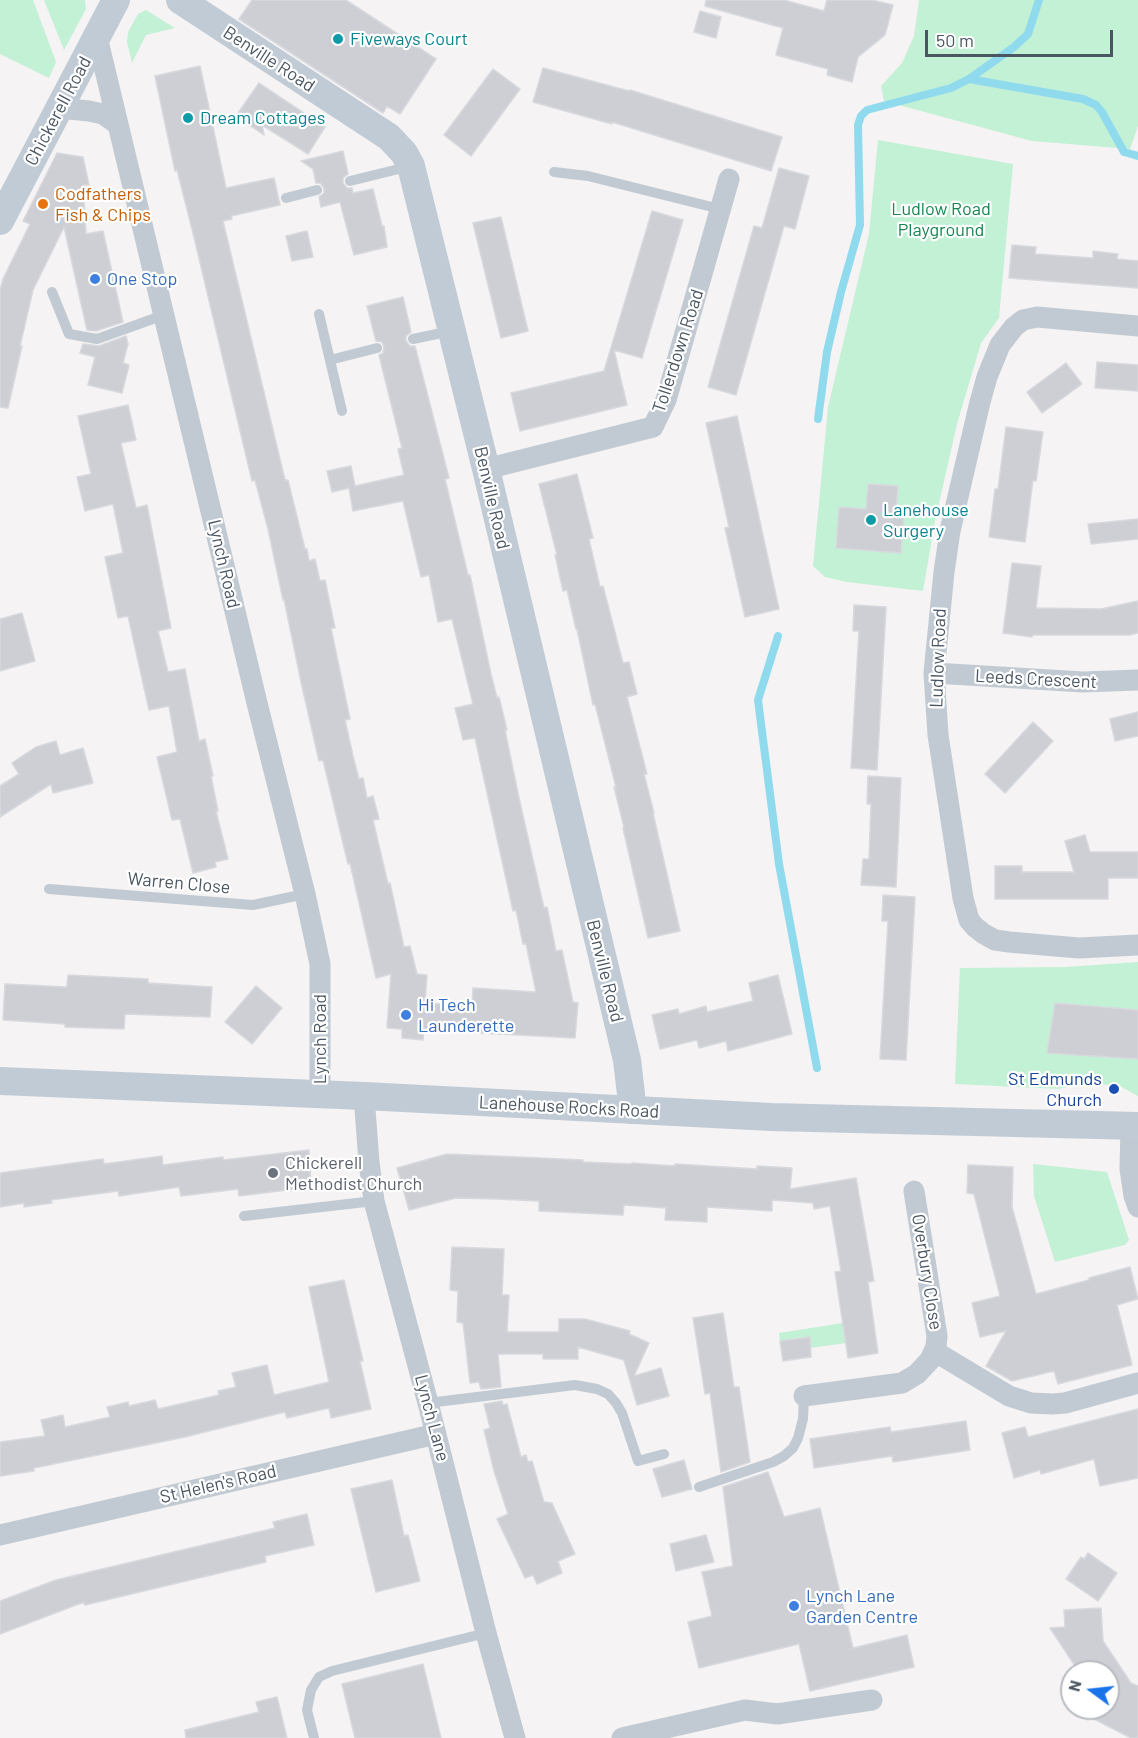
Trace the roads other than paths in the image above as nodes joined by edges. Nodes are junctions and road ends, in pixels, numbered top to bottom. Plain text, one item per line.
1 (116, 0) edge
2 (180, 0) edge
3 (97, 37) junction
4 (59, 108) junction
5 (117, 124) junction
6 (411, 166) junction
7 (554, 172) dead end
8 (729, 179) dead end
9 (350, 181) dead end
10 (317, 190) dead end
11 (286, 198) dead end
12 (720, 209) junction
13 (0, 221) edge
14 (52, 292) dead end
15 (164, 315) junction
16 (319, 315) dead end
17 (1138, 326) edge
18 (452, 331) junction
19 (413, 339) dead end
20 (378, 348) dead end
21 (330, 360) junction
22 (342, 411) dead end
23 (486, 469) junction
24 (934, 673) junction
25 (1138, 680) edge
26 (49, 889) dead end
27 (305, 894) junction
28 (1138, 945) edge
29 (0, 1081) edge
30 (320, 1095) junction
31 (364, 1096) junction
32 (630, 1110) junction
33 (1134, 1126) edge
34 (914, 1191) dead end
35 (374, 1201) junction
36 (1138, 1207) edge
37 (244, 1216) dead end
38 (934, 1351) junction
39 (1138, 1383) edge
40 (804, 1396) joint
41 (428, 1403) junction
42 (436, 1434) junction
43 (664, 1454) dead end
44 (699, 1487) dead end
45 (0, 1535) edge
46 (486, 1633) junction
47 (872, 1700) dead end
48 (314, 1738) edge
49 (515, 1738) edge
50 (622, 1738) edge

1 - 3 main road, Chickerell Road
2 - 6 main road, Benville Road
3 - 4 main road, Chickerell Road
3 - 5 street, Lynch Road
4 - 5 street
4 - 13 main road, Chickerell Road
5 - 15 street, Lynch Road
6 - 9 lane
6 - 18 main road, Benville Road
7 - 12 lane
8 - 12 street, Tollerdown Road
10 - 11 lane
12 - 23 street, Tollerdown Road
14 - 15 lane
15 - 27 street, Lynch Road
16 - 21 lane
17 - 24 street, Ludlow Road
18 - 19 lane
18 - 23 main road, Benville Road
20 - 21 lane
21 - 22 lane
23 - 32 main road, Benville Road
24 - 25 street, Leeds Crescent
24 - 28 street, Ludlow Road
26 - 27 lane, Warren Close
27 - 30 street, Lynch Road
29 - 30 main road, Lanehouse Rocks Road
30 - 31 main road, Lanehouse Rocks Road
31 - 32 main road, Lanehouse Rocks Road
31 - 35 street, Lynch Lane
32 - 33 main road, Lanehouse Rocks Road
33 - 36 street
34 - 38 street, Overbury Close
35 - 37 lane
35 - 41 street, Lynch Lane
38 - 39 street
38 - 40 street, Overbury Close
40 - 44 lane
41 - 42 street, Lynch Lane
41 - 43 lane
42 - 45 street, St Helen's Road
42 - 46 street, Lynch Lane
46 - 48 lane
46 - 49 street, Lynch Lane
47 - 50 street

